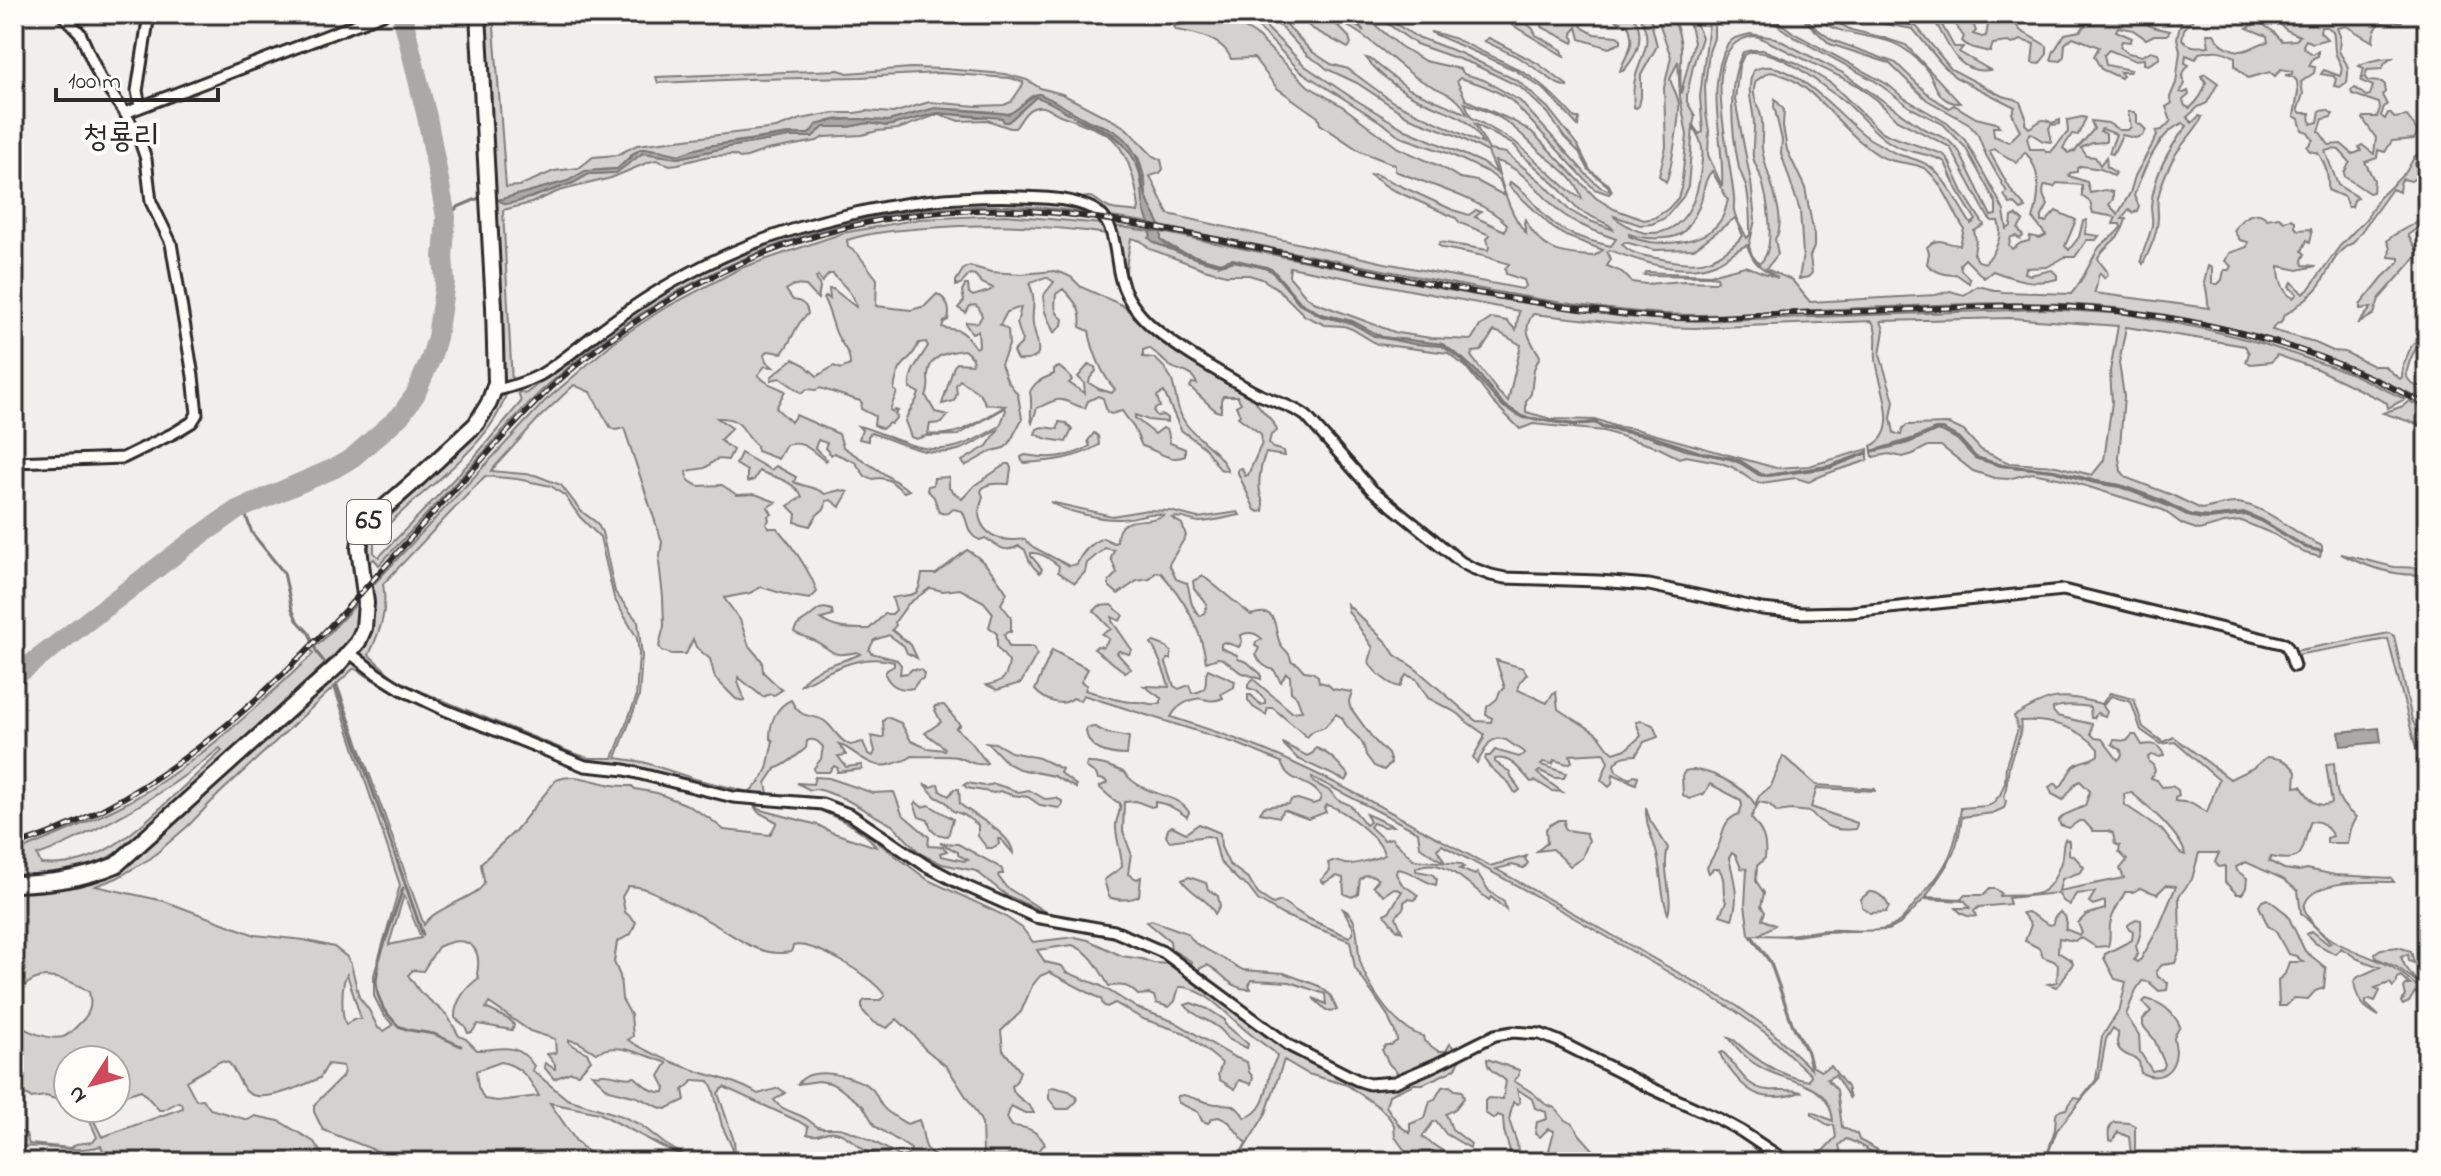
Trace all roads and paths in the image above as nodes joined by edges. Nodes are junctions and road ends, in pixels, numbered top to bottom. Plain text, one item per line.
1 (62, 14) edge
2 (149, 14) edge
3 (383, 14) edge
4 (478, 14) edge
5 (140, 106) junction
6 (125, 113) junction
7 (494, 391) junction
8 (14, 462) edge
9 (350, 653) junction
10 (2294, 666) dead end
11 (14, 884) edge
12 (1787, 1162) edge

1 - 6 street
2 - 5 street
3 - 5 street
4 - 7 main road, 65
5 - 6 street
6 - 8 street
7 - 9 main road, 65
7 - 10 street
9 - 11 main road, 65
9 - 12 street

